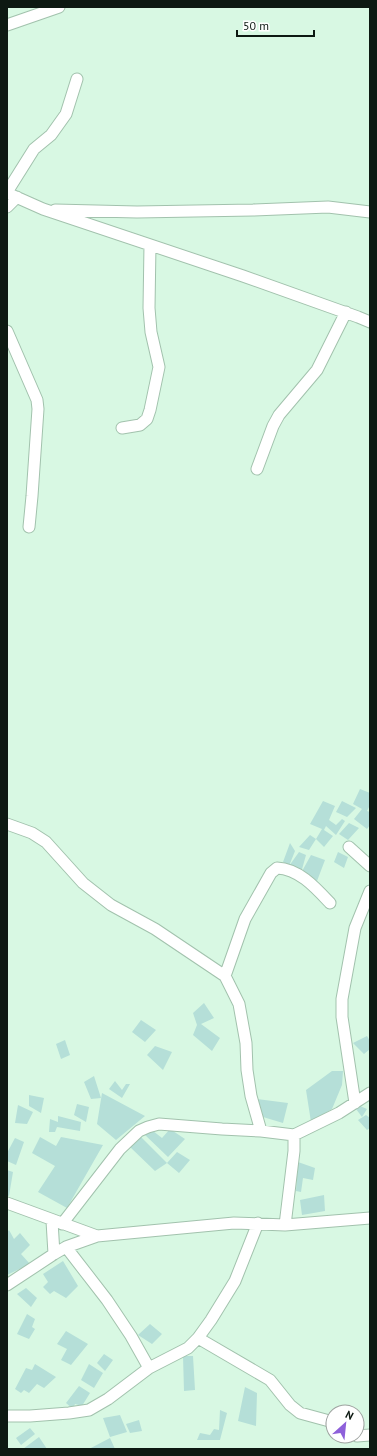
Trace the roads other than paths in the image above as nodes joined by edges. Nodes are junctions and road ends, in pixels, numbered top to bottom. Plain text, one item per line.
1 (59, 7) edge
2 (7, 25) edge
3 (77, 78) dead end
4 (10, 194) edge
5 (7, 207) edge
6 (43, 209) junction
7 (370, 212) edge
8 (150, 245) junction
9 (346, 312) junction
10 (370, 322) edge
11 (7, 331) edge
12 (122, 428) dead end
13 (257, 469) dead end
14 (29, 526) dead end
15 (7, 824) edge
16 (349, 847) dead end
17 (370, 866) edge
18 (370, 892) edge
19 (330, 903) dead end
20 (225, 976) junction
21 (370, 1093) edge
22 (355, 1103) junction
23 (261, 1131) junction
24 (294, 1135) junction
25 (7, 1203) edge
26 (370, 1218) edge
27 (52, 1221) junction
28 (258, 1223) junction
29 (62, 1224) junction
30 (285, 1225) junction
31 (97, 1236) junction
32 (66, 1247) junction
33 (54, 1254) junction
34 (7, 1285) edge
35 (198, 1338) junction
36 (149, 1368) junction
37 (7, 1416) edge
38 (325, 1420) edge

1 - 2 street
3 - 4 street
4 - 5 street
4 - 6 street
6 - 7 street
6 - 8 street
8 - 9 street
8 - 12 street
9 - 10 street
9 - 13 street
11 - 14 street
15 - 20 street
16 - 17 street
18 - 22 street
19 - 20 street
20 - 23 street
21 - 22 street
22 - 24 street
23 - 24 street
23 - 29 street
24 - 30 street
25 - 27 street
26 - 30 street
27 - 29 street
27 - 33 street
28 - 30 street
28 - 31 street
28 - 35 street
29 - 31 street
31 - 32 street
32 - 33 street
32 - 36 street
33 - 34 street
35 - 36 street
35 - 38 street
36 - 37 street

